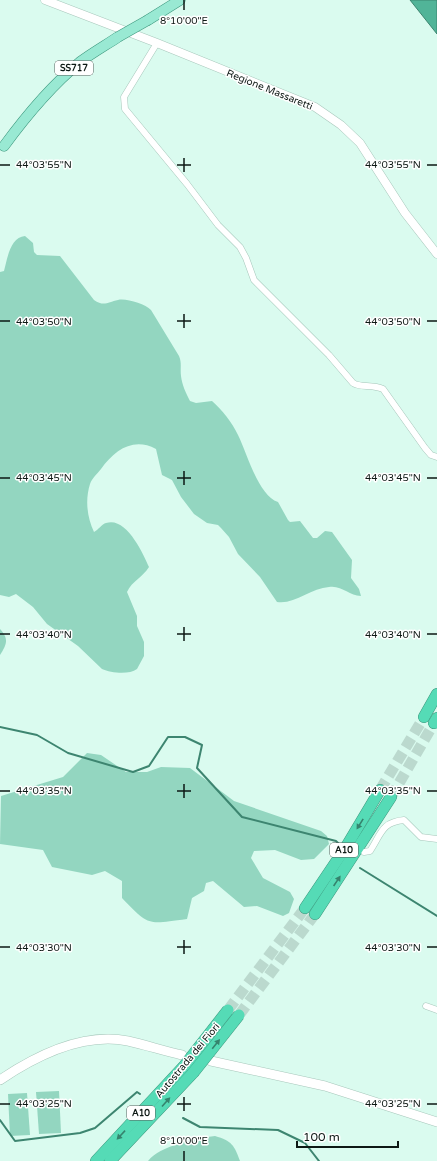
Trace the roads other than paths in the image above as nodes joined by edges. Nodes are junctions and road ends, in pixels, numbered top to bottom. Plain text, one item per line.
1 (45, 0) edge
2 (180, 0) edge
3 (157, 43) junction
4 (4, 146) dead end
5 (437, 254) edge
6 (437, 458) edge
7 (437, 694) edge
8 (424, 717) tunnel mouth
9 (380, 790) tunnel mouth
10 (390, 797) tunnel mouth
11 (437, 839) edge
12 (364, 852) dead end
13 (305, 908) tunnel mouth
14 (315, 914) tunnel mouth
15 (426, 1006) dead end
16 (228, 1010) tunnel mouth
17 (437, 1010) edge
18 (239, 1015) tunnel mouth
19 (211, 1061) dead end
20 (186, 1064) junction
21 (0, 1080) edge
22 (437, 1122) edge
23 (96, 1161) edge
24 (110, 1161) edge

1 - 3 street, Regione Massaretti
2 - 4 main road, SS717, bridge
3 - 5 street, Regione Massaretti
3 - 6 street
7 - 8 highway
9 -> 13 highway, A10
14 -> 10 highway, A10
11 - 12 street
15 - 17 street
16 - 20 highway, Autostrada dei Fiori / A10, bridge
20 -> 18 highway, Autostrada dei Fiori / A10, bridge
19 - 22 main road
20 - 21 main road
20 -> 23 highway, Autostrada dei Fiori / A10
24 -> 20 highway, Autostrada dei Fiori / A10

